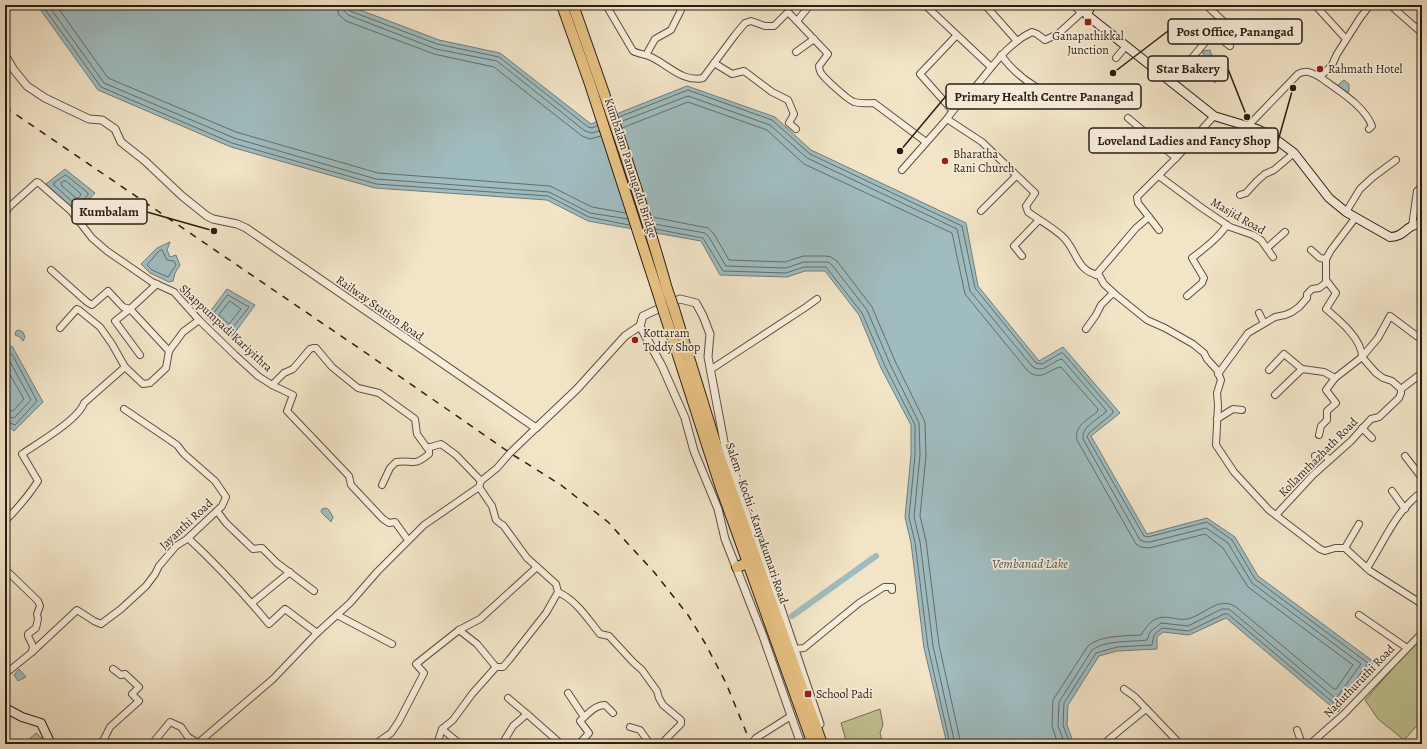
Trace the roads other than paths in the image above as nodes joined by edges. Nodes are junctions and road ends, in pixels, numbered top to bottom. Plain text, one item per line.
1 (562, 5) edge
2 (573, 5) edge
3 (606, 5) edge
4 (810, 5) edge
5 (925, 5) edge
6 (985, 5) edge
7 (1074, 5) edge
8 (1090, 5) edge
9 (1206, 5) edge
10 (1315, 5) edge
11 (1370, 5) edge
12 (1390, 5) edge
13 (683, 6) edge
14 (1084, 14) junction
15 (797, 21) junction
16 (1213, 33) junction
17 (1422, 33) edge
18 (956, 36) junction
19 (814, 39) junction
20 (1346, 39) junction
21 (1017, 41) junction
22 (1126, 46) junction
23 (1230, 46) dead end
24 (796, 52) dead end
25 (5, 55) edge
26 (646, 55) junction
27 (1001, 55) junction
28 (1116, 58) dead end
29 (714, 63) junction
30 (991, 67) junction
31 (1320, 77) junction
32 (1171, 83) junction
33 (1063, 99) dead end
34 (952, 110) junction
35 (1214, 116) junction
36 (1128, 118) dead end
37 (947, 119) junction
38 (1247, 127) junction
39 (796, 129) dead end
40 (1369, 129) dead end
41 (926, 142) junction
42 (1294, 153) junction
43 (1176, 158) junction
44 (1396, 160) dead end
45 (902, 170) dead end
46 (1016, 176) junction
47 (1159, 176) junction
48 (1422, 186) edge
49 (1240, 195) dead end
50 (981, 211) dead end
51 (1346, 212) junction
52 (5, 216) edge
53 (1149, 217) junction
54 (1356, 217) junction
55 (1039, 220) junction
56 (1422, 224) edge
57 (1227, 225) junction
58 (1412, 226) junction
59 (1159, 230) dead end
60 (1285, 232) dead end
61 (1267, 248) junction
62 (1311, 250) dead end
63 (1022, 256) dead end
64 (1273, 257) dead end
65 (1326, 259) junction
66 (51, 270) dead end
67 (1098, 275) junction
68 (1327, 282) junction
69 (157, 284) junction
70 (662, 291) junction
71 (1113, 292) junction
72 (1187, 296) dead end
73 (817, 299) dead end
74 (130, 309) junction
75 (659, 311) junction
76 (1259, 313) dead end
77 (199, 320) junction
78 (1264, 323) junction
79 (640, 326) junction
80 (60, 328) dead end
81 (1086, 328) dead end
82 (1422, 340) edge
83 (169, 352) junction
84 (140, 355) dead end
85 (1362, 357) junction
86 (125, 367) junction
87 (1302, 369) junction
88 (710, 370) junction
89 (1269, 370) dead end
90 (1422, 372) edge
91 (1218, 374) junction
92 (1335, 378) junction
93 (272, 385) junction
94 (1400, 389) junction
95 (1275, 395) dead end
96 (124, 409) dead end
97 (1242, 410) dead end
98 (1217, 419) junction
99 (536, 428) junction
100 (1362, 428) junction
101 (1319, 435) dead end
102 (1372, 438) dead end
103 (429, 447) junction
104 (1315, 456) dead end
105 (1405, 456) dead end
106 (1329, 460) junction
107 (1422, 478) edge
108 (480, 484) junction
109 (382, 485) dead end
110 (1392, 491) dead end
111 (1422, 492) edge
112 (1405, 509) junction
113 (217, 511) junction
114 (1276, 515) junction
115 (5, 521) edge
116 (1359, 524) dead end
117 (188, 538) junction
118 (408, 540) junction
119 (1345, 548) junction
120 (748, 563) junction
121 (537, 567) junction
122 (737, 567) junction
123 (1367, 568) junction
124 (5, 569) edge
125 (290, 572) junction
126 (892, 590) dead end
127 (314, 591) dead end
128 (558, 592) junction
129 (252, 603) junction
130 (1422, 604) edge
131 (1359, 615) dead end
132 (337, 616) junction
133 (459, 630) junction
134 (317, 633) junction
135 (1421, 636) edge
136 (392, 644) dead end
137 (1407, 648) junction
138 (794, 649) junction
139 (31, 653) junction
140 (496, 666) junction
141 (113, 669) dead end
142 (5, 674) edge
143 (1124, 688) dead end
144 (568, 693) dead end
145 (508, 698) dead end
146 (5, 708) edge
147 (1146, 709) junction
148 (613, 713) dead end
149 (527, 714) junction
150 (791, 716) junction
151 (584, 717) junction
152 (630, 727) dead end
153 (442, 729) junction
154 (1297, 730) dead end
155 (1108, 740) dead end
156 (198, 743) edge
157 (557, 743) edge
158 (52, 744) edge
159 (100, 744) edge
160 (152, 744) edge
161 (375, 744) edge
162 (437, 744) edge
163 (460, 744) edge
164 (502, 744) edge
165 (579, 744) edge
166 (650, 744) edge
167 (661, 744) edge
168 (751, 744) edge
169 (801, 744) edge
170 (813, 744) edge
171 (822, 744) edge
172 (827, 744) edge
173 (1180, 744) edge
174 (1302, 744) edge
175 (1310, 744) edge

1 - 70 highway, Kumbalam Panangadu Bridge
2 - 70 highway, Kumbalam Panangadu Bridge
3 - 26 street
4 - 15 street
5 - 18 street
6 - 21 street
7 - 14 street
8 - 14 main road
9 - 16 street
10 - 20 street
11 - 20 street
12 - 17 street
13 - 26 street
14 - 21 street
14 - 22 main road
15 - 19 street
15 - 29 street
16 - 23 street
16 - 32 street
18 - 30 street
18 - 34 street
19 - 24 street
19 - 41 street
20 - 31 street
21 - 27 street
22 - 28 street
22 - 32 main road
25 - 99 street, Railway Station Road
26 - 29 street
27 - 30 street
27 - 33 street
29 - 39 street
30 - 34 street
31 - 38 street
31 - 40 street
32 - 35 main road
34 - 37 street
35 - 38 main road
35 - 43 street
36 - 43 street
37 - 41 street
37 - 46 street
38 - 42 main road
41 - 45 street
42 - 49 street
42 - 51 main road
43 - 47 street
44 - 51 street
46 - 50 street
46 - 55 street
47 - 53 street
47 - 57 street, Masjid Road
48 - 58 street
51 - 54 main road
52 - 69 street, Shappumpadi Kariyithra
53 - 59 street
53 - 67 street
54 - 58 main road
54 - 65 street
55 - 63 street
55 - 67 street
56 - 58 main road
57 - 61 street, Masjid Road
57 - 72 street
60 - 61 street, Masjid Road
61 - 64 street
62 - 65 street
65 - 68 street
66 - 74 street
67 - 71 street
68 - 78 street
68 - 85 street
69 - 74 street
69 - 77 street, Shappumpadi Kariyithra
70 - 75 highway, Salem - Kochi - Kanyakumari Road, bridge
70 - 171 highway, Salem - Kochi - Kanyakumari Road, bridge
71 - 81 street
71 - 91 street
73 - 88 street
74 - 83 street
74 - 84 street
75 - 79 street
75 - 88 street
75 - 120 highway, Salem - Kochi - Kanyakumari Road
76 - 78 street
77 - 83 street
77 - 93 street, Shappumpadi Kariyithra
78 - 91 street
79 - 99 street
79 - 122 street
80 - 86 street
82 - 85 street
83 - 86 street
85 - 92 street
85 - 94 street
86 - 115 street
87 - 89 street
87 - 92 street
87 - 95 street
88 - 138 street
90 - 94 street
91 - 98 street
92 - 101 street
93 - 103 street, Shappumpadi Kariyithra
93 - 118 street
94 - 100 street, Kollamthazhath Road
96 - 113 street, Jayanthi Road
97 - 98 street
98 - 114 street
99 - 108 street
100 - 102 street
100 - 106 street, Kollamthazhath Road
103 - 108 street
103 - 109 street
104 - 106 street
105 - 107 street
106 - 114 street, Kollamthazhath Road
108 - 118 street
108 - 121 street
110 - 112 street
111 - 112 street
112 - 123 street
113 - 117 street, Jayanthi Road
113 - 125 street
114 - 119 street
116 - 119 street
117 - 129 street
117 - 139 street, Jayanthi Road
118 - 132 street
119 - 123 street
120 - 122 highway
120 - 170 highway, Salem - Kochi - Kanyakumari Road
121 - 128 street
121 - 133 street
122 - 150 street
123 - 130 street
124 - 139 street
125 - 127 street
125 - 129 street
126 - 138 street
128 - 140 street
128 - 167 street
129 - 134 street
131 - 137 street
132 - 134 street
132 - 136 street
133 - 140 street
133 - 161 street
134 - 156 street
135 - 137 street, Naduthuruthi Road
137 - 175 street, Naduthuruthi Road
138 - 172 street
139 - 142 street, Jayanthi Road
140 - 153 street
141 - 159 street
143 - 147 street
144 - 151 street
145 - 149 street
146 - 158 main road
147 - 155 street
147 - 173 street
148 - 151 street
149 - 157 street
149 - 164 street
150 - 168 street
150 - 169 street
151 - 165 street
152 - 166 street
153 - 162 street
153 - 163 street
154 - 174 street
156 - 160 street

